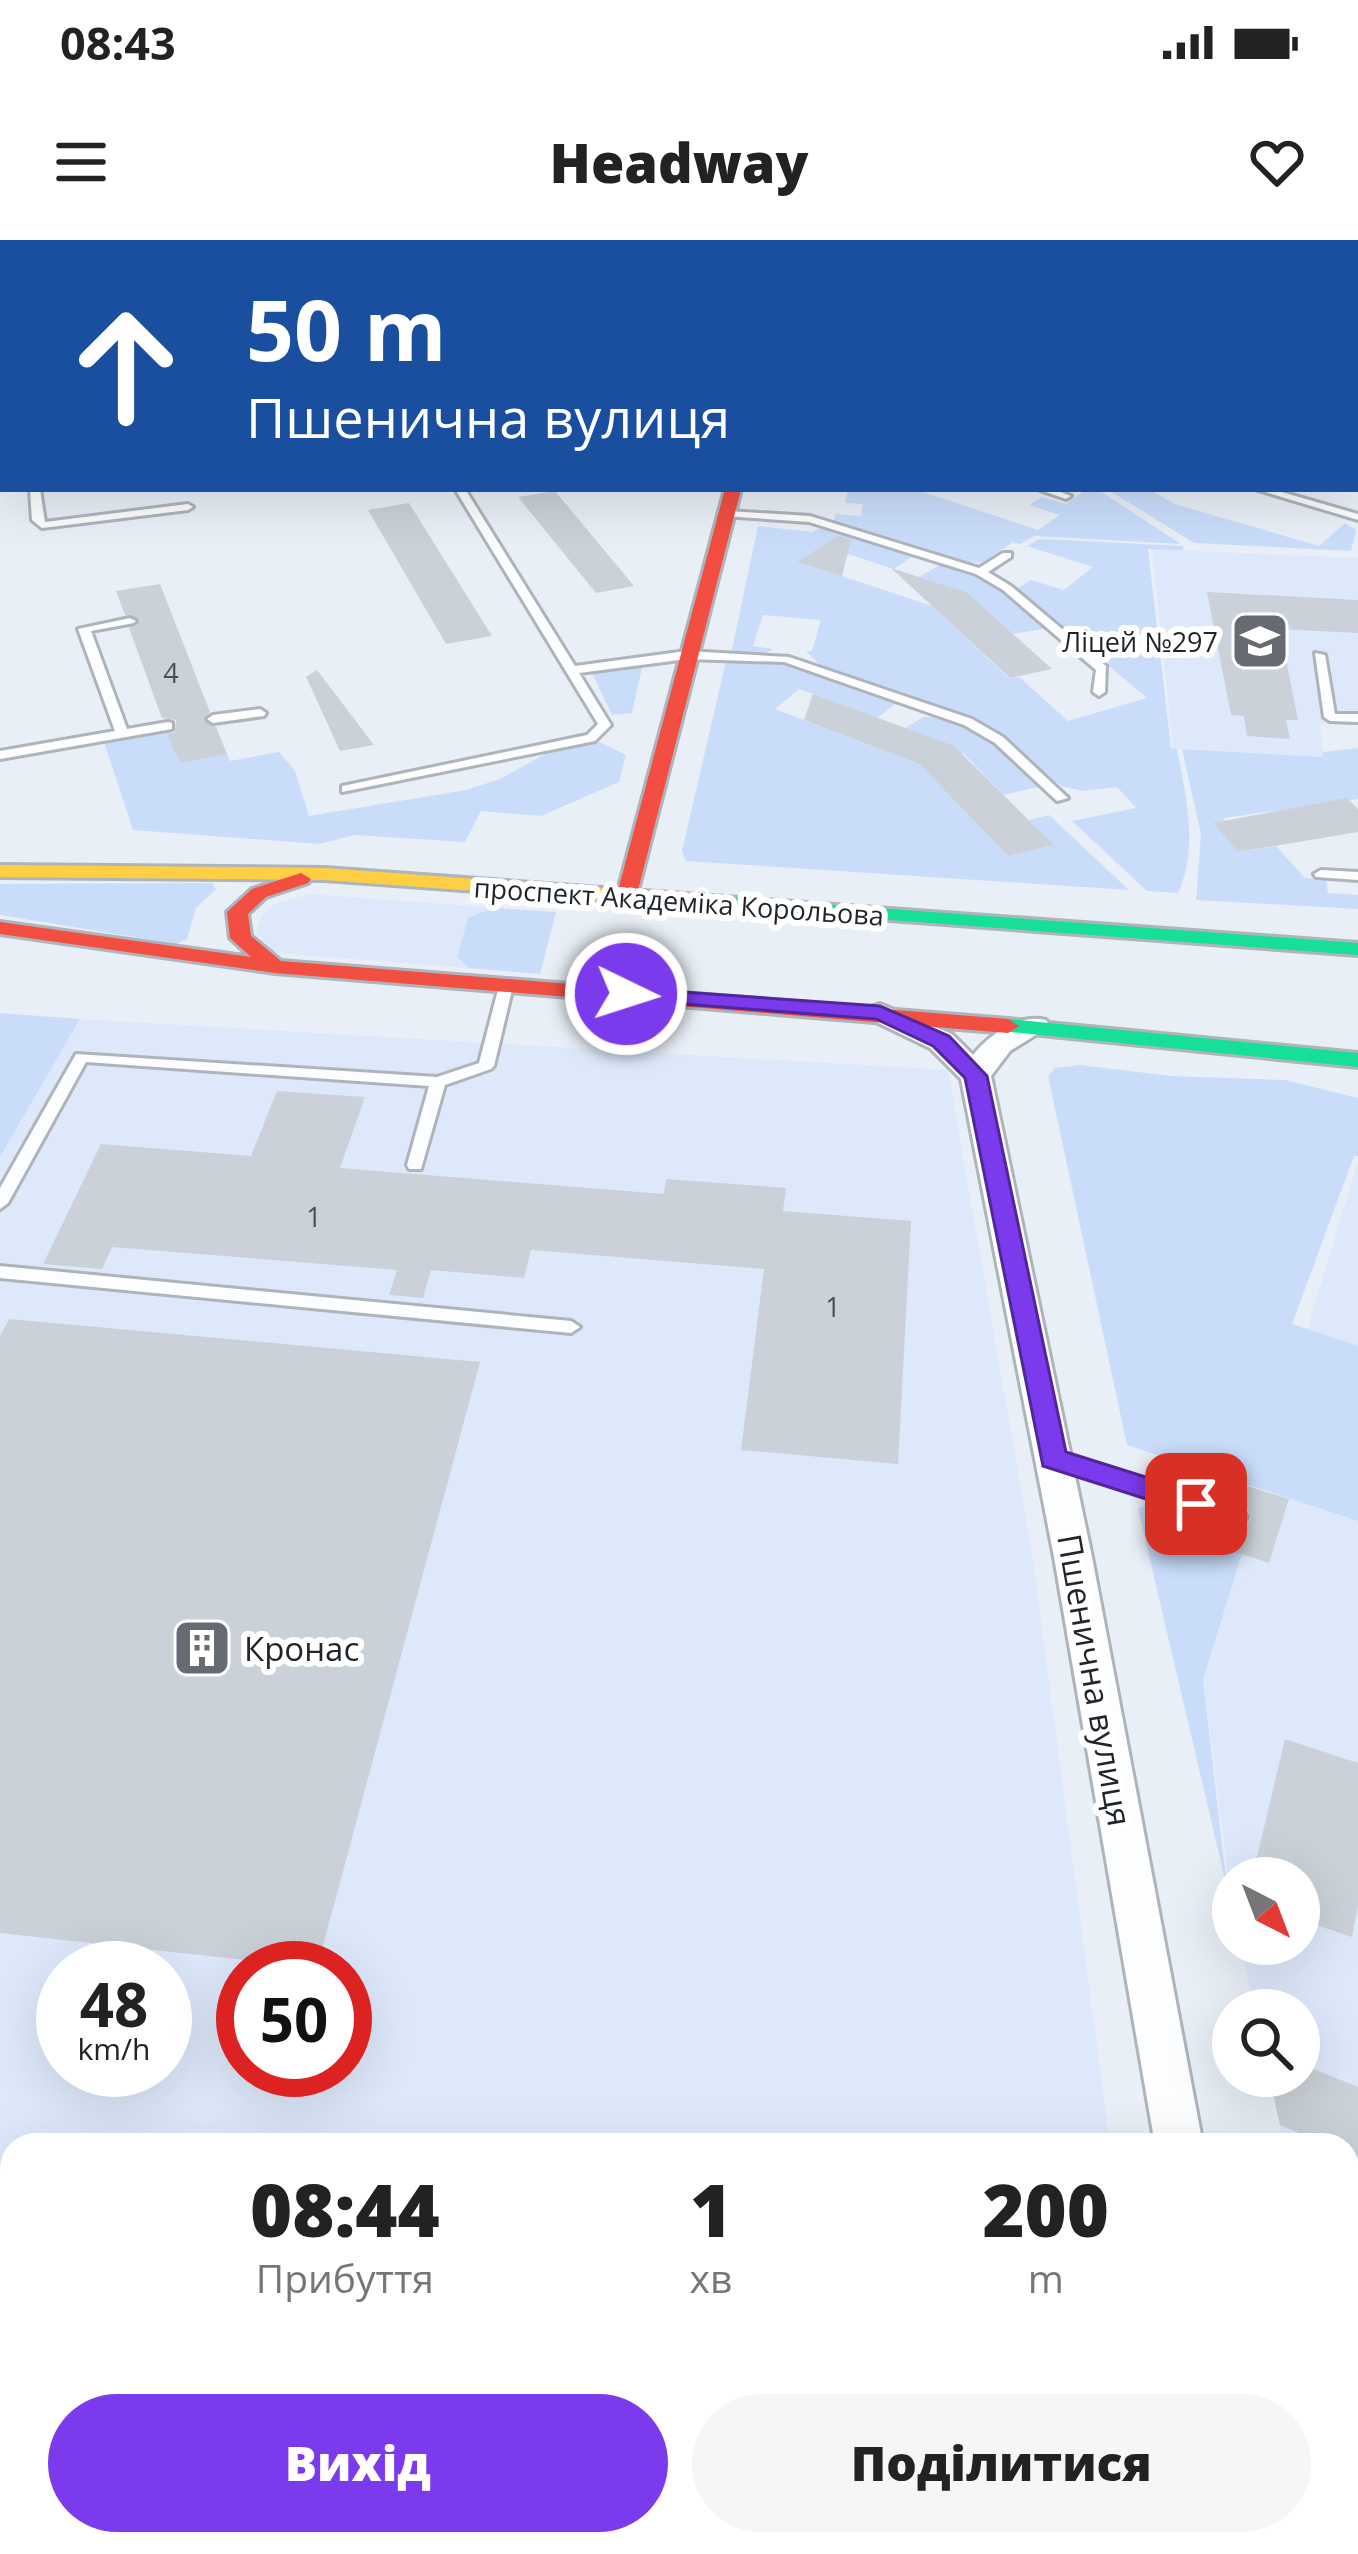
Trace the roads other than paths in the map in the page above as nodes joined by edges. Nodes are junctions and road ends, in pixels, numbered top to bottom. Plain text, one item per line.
1 (34, 492) edge
2 (462, 492) edge
3 (1052, 492) edge
4 (1270, 492) edge
5 (1066, 496) dead end
6 (730, 502) edge
7 (188, 507) dead end
8 (1358, 517) edge
9 (1006, 555) dead end
10 (980, 572) junction
11 (130, 621) dead end
12 (687, 655) junction
13 (1319, 655) dead end
14 (572, 670) junction
15 (1100, 692) dead end
16 (260, 713) dead end
17 (213, 718) dead end
18 (1358, 718) edge
19 (168, 726) dead end
20 (122, 733) junction
21 (0, 755) edge
22 (347, 789) dead end
23 (1062, 798) dead end
24 (0, 872) edge
25 (325, 874) junction
26 (1321, 874) dead end
27 (1358, 876) edge
28 (626, 898) junction
29 (0, 928) edge
30 (1357, 949) edge
31 (274, 967) junction
32 (506, 986) junction
33 (880, 1013) junction
34 (1035, 1026) junction
35 (1358, 1060) edge
36 (976, 1076) junction
37 (438, 1082) junction
38 (415, 1165) dead end
39 (0, 1203) edge
40 (0, 1272) edge
41 (571, 1327) dead end
42 (1053, 1459) junction
43 (1237, 1517) dead end
44 (1177, 2133) edge

1 - 7 lane
2 - 14 lane
3 - 5 lane
4 - 8 lane
6 - 10 lane
6 - 12 main road
9 - 10 lane
10 - 15 lane
11 - 20 lane
12 - 14 lane
12 - 23 lane
12 - 28 main road
13 - 18 lane
14 - 22 lane
16 - 17 lane
19 - 20 lane
20 - 21 lane
24 - 25 main road, проспект Академіка Корольова
25 - 28 main road, проспект Академіка Корольова
25 - 31 main road
26 - 27 lane
28 - 30 main road, проспект Академіка Корольова
29 - 31 main road
31 - 32 main road
32 - 33 main road
32 - 37 lane
33 - 34 main road
33 - 36 street
34 - 35 main road
34 - 36 street
36 - 42 street, Пшенична вулиця
37 - 38 lane
37 - 39 lane
40 - 41 lane
42 - 43 lane
42 - 44 street, Пшенична вулиця

